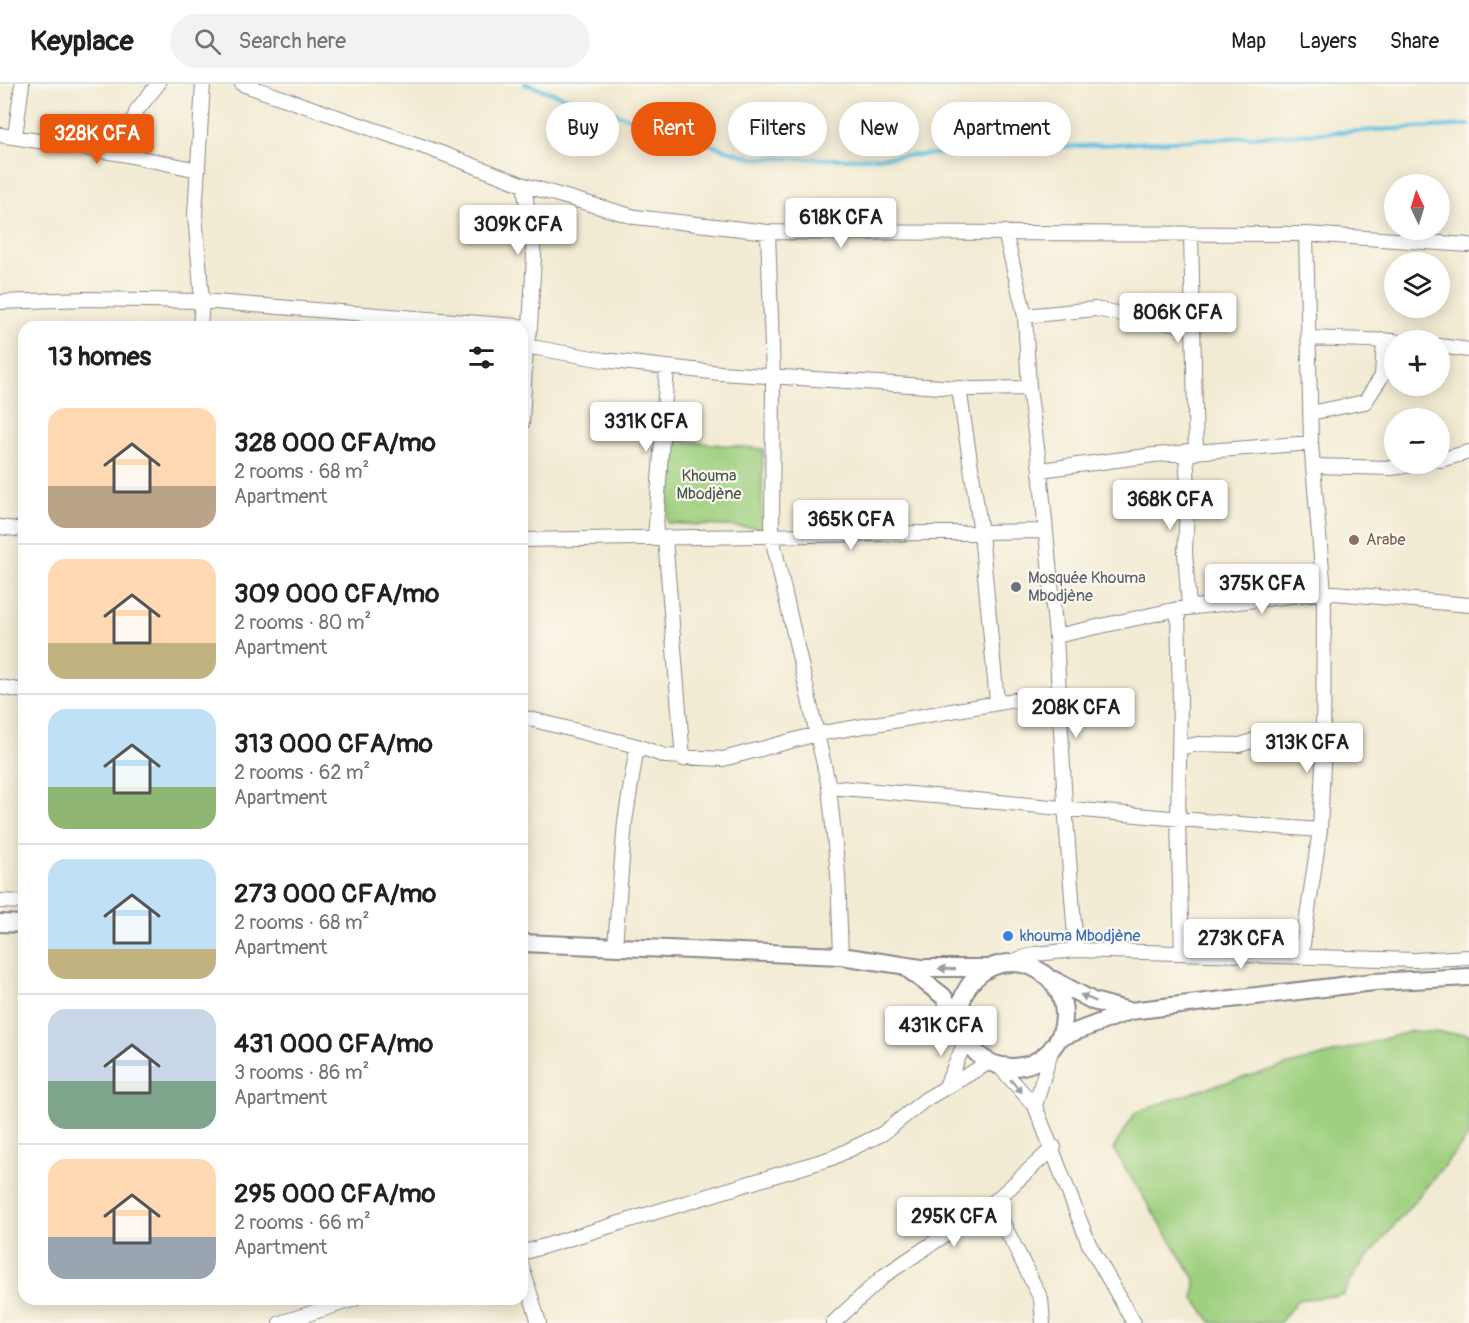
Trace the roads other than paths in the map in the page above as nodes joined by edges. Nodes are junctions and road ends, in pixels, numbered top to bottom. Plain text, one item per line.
1 (22, 84) edge
2 (158, 84) edge
3 (203, 84) edge
4 (242, 84) edge
5 (0, 135) edge
6 (15, 136) junction
7 (122, 154) junction
8 (198, 170) junction
9 (524, 185) junction
10 (768, 232) junction
11 (1005, 232) junction
12 (1306, 234) junction
13 (1191, 235) junction
14 (1469, 245) edge
15 (202, 301) junction
16 (0, 302) edge
17 (1026, 316) junction
18 (200, 321) edge
19 (454, 321) edge
20 (530, 327) joint
21 (1193, 327) junction
22 (528, 336) edge
23 (1308, 338) junction
24 (1384, 341) edge
25 (528, 346) edge
26 (1450, 347) edge
27 (1469, 350) edge
28 (1384, 367) edge
29 (667, 368) junction
30 (773, 377) junction
31 (959, 388) junction
32 (1029, 388) junction
33 (1310, 413) junction
34 (1311, 443) junction
35 (1191, 452) junction
36 (1469, 452) edge
37 (1450, 457) edge
38 (1314, 466) junction
39 (1384, 468) edge
40 (1040, 470) junction
41 (0, 526) edge
42 (18, 529) edge
43 (1044, 531) junction
44 (981, 533) junction
45 (772, 537) junction
46 (660, 539) junction
47 (528, 540) edge
48 (1324, 592) junction
49 (1469, 605) edge
50 (1184, 608) junction
51 (1056, 636) junction
52 (0, 687) edge
53 (18, 690) edge
54 (1057, 693) junction
55 (997, 702) junction
56 (528, 718) edge
57 (1323, 731) junction
58 (817, 734) junction
59 (638, 746) junction
60 (1179, 748) junction
61 (684, 759) junction
62 (829, 787) junction
63 (1065, 806) junction
64 (1178, 820) junction
65 (1320, 830) junction
66 (0, 901) edge
67 (18, 902) edge
68 (0, 923) edge
69 (18, 924) edge
70 (528, 943) edge
71 (615, 946) junction
72 (1076, 950) junction
73 (1182, 952) junction
74 (841, 956) junction
75 (1301, 957) junction
76 (1469, 958) edge
77 (1007, 963) junction
78 (904, 966) junction
79 (990, 968) junction
80 (1462, 977) edge
81 (1050, 978) junction
82 (1130, 1011) junction
83 (964, 1032) junction
84 (1056, 1043) junction
85 (994, 1063) junction
86 (946, 1086) junction
87 (1035, 1106) junction
88 (1054, 1148) junction
89 (993, 1203) junction
90 (528, 1251) edge
91 (528, 1287) edge
92 (336, 1305) edge
93 (280, 1323) edge
94 (539, 1323) edge
95 (833, 1323) edge
96 (1043, 1323) edge
97 (1134, 1323) edge

1 - 6 street
2 - 7 street
3 - 8 street
4 - 9 street
5 - 6 street
6 - 7 street
7 - 8 street
8 - 15 street
9 - 10 street
9 - 20 street
10 - 11 street
10 - 30 street
11 - 13 street
11 - 17 street
12 - 13 street
12 - 14 street
12 - 23 street
13 - 21 street
15 - 16 street
15 - 18 street
15 - 19 street
17 - 21 street
17 - 32 street
20 - 22 street
21 - 35 street
23 - 24 street
23 - 33 street
25 - 29 street
26 - 27 street
28 - 33 street
29 - 30 street
29 - 46 street
30 - 31 street
30 - 45 street
31 - 32 street
31 - 44 street
32 - 40 street
33 - 34 street
34 - 35 street
34 - 38 street
35 - 40 street
35 - 50 street
36 - 37 street
38 - 39 street
38 - 48 street
40 - 43 street
41 - 42 street
43 - 44 street
43 - 51 street
44 - 45 street
44 - 55 street
45 - 46 street
45 - 58 street
46 - 47 street
46 - 61 street
48 - 49 street
48 - 50 street
48 - 57 street
50 - 51 street
50 - 60 street
51 - 54 street
52 - 53 street
54 - 55 street
54 - 63 street
55 - 58 street
56 - 59 street
57 - 60 street
57 - 65 street
58 - 61 street
58 - 62 street
59 - 61 street
59 - 71 street
60 - 64 street
62 - 63 street
62 - 74 street
63 - 64 street
63 - 72 street
64 - 65 street
64 - 73 street
65 - 75 street
66 - 67 street
68 - 69 main road
70 - 71 main road
71 - 74 main road
72 - 73 street
72 - 77 street
73 - 75 street
74 - 78 main road
75 - 76 street
76 - 80 street
77 - 79 main road
77 - 81 main road
79 -> 78 main road
78 - 83 main road
79 - 83 main road
80 - 82 main road
82 -> 81 main road
81 - 84 main road
82 - 84 main road
83 - 85 main road
83 - 86 street
84 - 85 main road
84 - 87 street
85 - 86 street
85 -> 87 street
86 - 90 street
87 - 88 street
88 - 89 street
88 - 97 street
89 - 95 street
89 - 96 street
91 - 94 street
92 - 93 street

